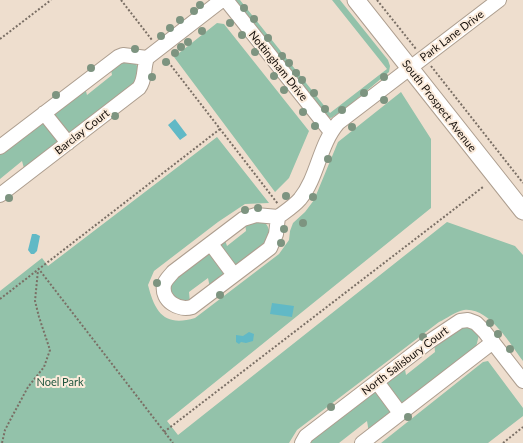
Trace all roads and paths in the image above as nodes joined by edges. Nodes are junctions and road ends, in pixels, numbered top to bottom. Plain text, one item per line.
1 (51, 0) edge
2 (121, 0) edge
3 (222, 0) edge
4 (226, 0) edge
5 (356, 0) edge
6 (377, 0) edge
7 (499, 0) edge
8 (0, 39) edge
9 (154, 43) dead end
10 (416, 49) dead end
11 (163, 54) dead end
12 (147, 58) junction
13 (429, 65) dead end
14 (409, 68) junction
15 (44, 113) junction
16 (220, 129) junction
17 (331, 132) junction
18 (68, 143) junction
19 (0, 147) edge
20 (523, 183) edge
21 (483, 186) dead end
22 (0, 195) edge
23 (523, 211) edge
24 (279, 212) junction
25 (211, 244) junction
26 (38, 268) junction
27 (234, 275) junction
28 (0, 299) edge
29 (493, 342) junction
30 (523, 381) edge
31 (377, 382) junction
32 (400, 413) junction
33 (523, 427) edge
34 (164, 432) junction
35 (2, 443) edge
36 (173, 443) edge
37 (302, 443) edge
38 (362, 443) edge
39 (503, 443) edge

1 - 8 path
2 - 9 path
3 - 12 street
4 - 17 street, Nottingham Drive
5 - 14 main road, South Prospect Avenue
6 - 10 path
7 - 14 street, Park Lane Drive
11 - 16 path
12 - 15 street
12 - 18 street, Barclay Court
13 - 20 path
14 - 17 street, Park Lane Drive
14 - 23 main road, South Prospect Avenue
15 - 18 street
15 - 19 street
16 - 24 path
16 - 26 path
17 - 24 street, Park Lane Drive
18 - 22 street, Barclay Court
21 - 34 path
24 - 25 street
24 - 27 street
25 - 27 street
25 - 27 street
26 - 28 path
26 - 34 path
26 - 35 path
29 - 30 street, North Salisbury Court
29 - 31 street, North Salisbury Court
29 - 32 street
31 - 32 street
31 - 37 street, North Salisbury Court
32 - 38 street
33 - 39 path
34 - 36 path

